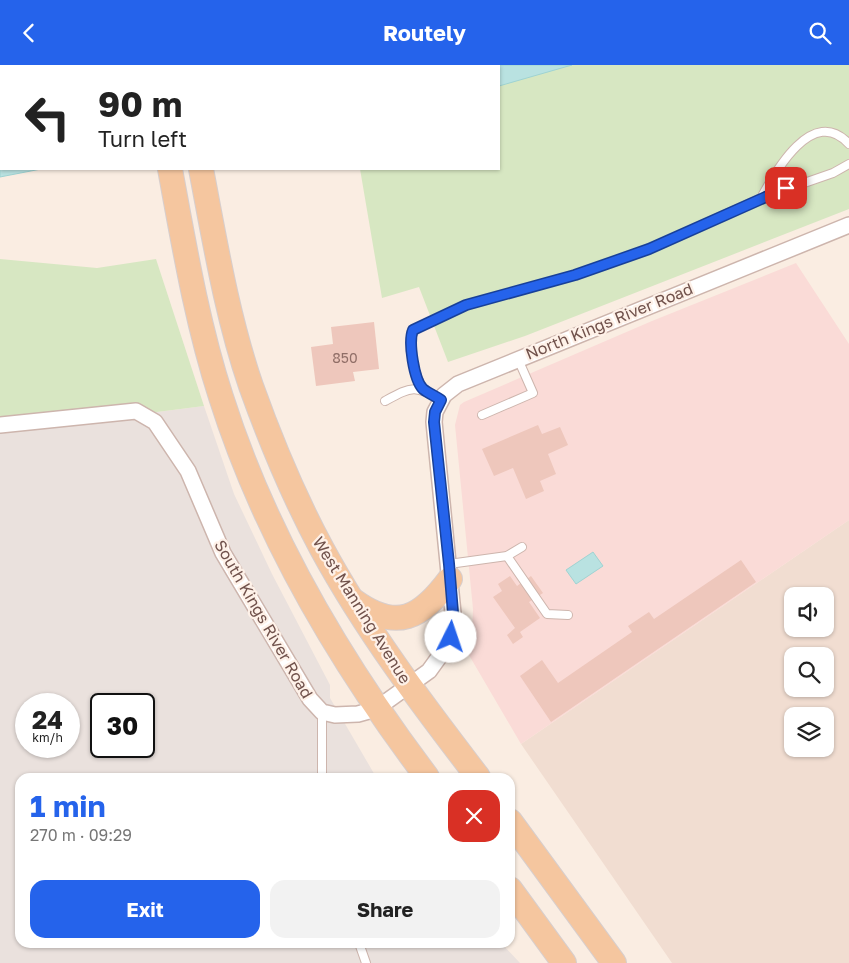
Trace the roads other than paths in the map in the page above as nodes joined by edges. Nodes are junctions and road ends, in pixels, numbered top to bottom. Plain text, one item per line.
1 (849, 144) edge
2 (849, 164) edge
3 (170, 170) edge
4 (201, 170) edge
5 (761, 198) junction
6 (849, 225) edge
7 (518, 358) junction
8 (422, 389) junction
9 (441, 400) junction
10 (386, 401) dead end
11 (482, 415) dead end
12 (0, 425) edge
13 (522, 547) dead end
14 (507, 556) junction
15 (450, 572) junction
16 (351, 598) junction
17 (568, 615) dead end
18 (410, 685) junction
19 (376, 709) junction
20 (322, 712) junction
21 (322, 773) edge
22 (424, 773) edge
23 (475, 773) edge
24 (515, 828) edge
25 (515, 896) edge
26 (361, 948) edge
27 (366, 963) edge
28 (564, 963) edge
29 (614, 963) edge

1 - 5 lane
2 - 5 lane
3 - 19 main road
4 - 16 main road, West Manning Avenue
5 - 8 lane
6 - 7 street, North Kings River Road
7 - 9 street, North Kings River Road
7 - 11 lane
8 - 9 lane
8 - 10 lane
9 - 15 street, South Kings River Road
12 - 20 street, South Kings River Road
13 - 14 lane
14 - 15 lane
14 - 17 lane
15 - 16 main road
15 - 18 street, South Kings River Road
16 - 18 main road, West Manning Avenue
18 - 19 street, South Kings River Road
18 - 23 main road, West Manning Avenue
19 - 20 street, South Kings River Road
19 - 22 main road
20 - 21 lane
24 - 29 main road
25 - 28 main road
26 - 27 lane

